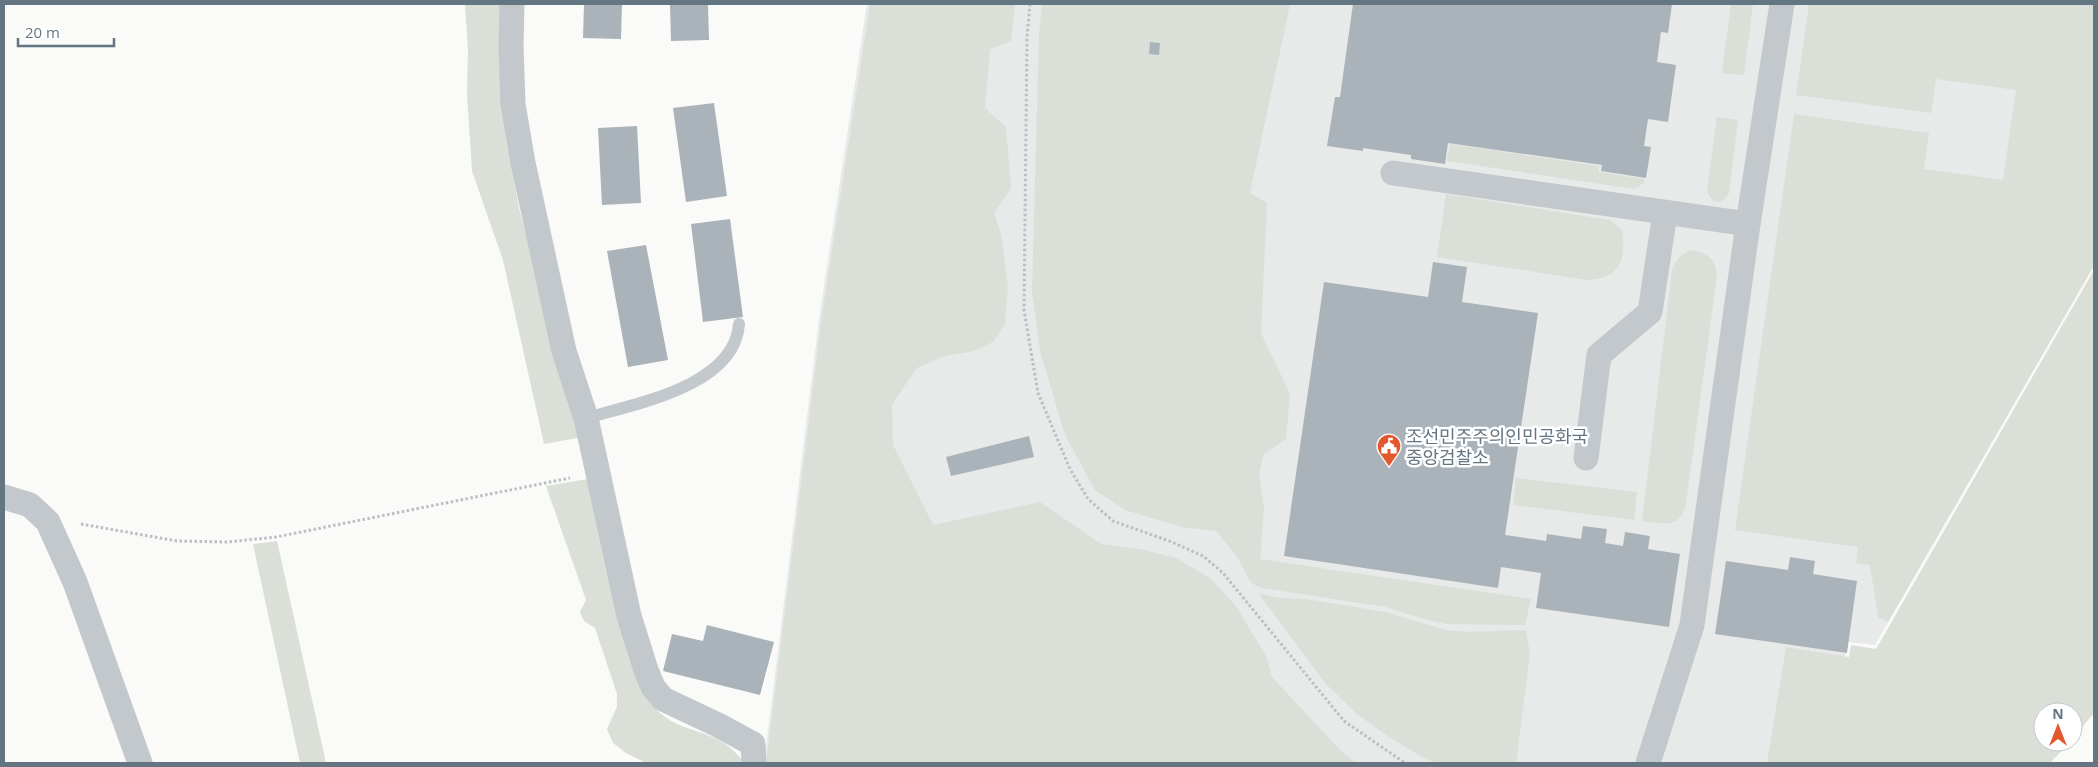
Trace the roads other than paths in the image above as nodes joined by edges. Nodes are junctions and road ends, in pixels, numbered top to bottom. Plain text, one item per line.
1 (512, 4) edge
2 (1782, 4) edge
3 (1393, 173) dead end
4 (1665, 214) junction
5 (1748, 224) junction
6 (740, 324) dead end
7 (586, 418) junction
8 (1586, 458) dead end
9 (4, 497) edge
10 (140, 763) edge
11 (754, 763) edge
12 (1648, 763) edge

1 - 7 street
2 - 5 street
3 - 4 street
4 - 5 street
4 - 8 street
5 - 12 street
6 - 7 lane
7 - 11 street
9 - 10 street

